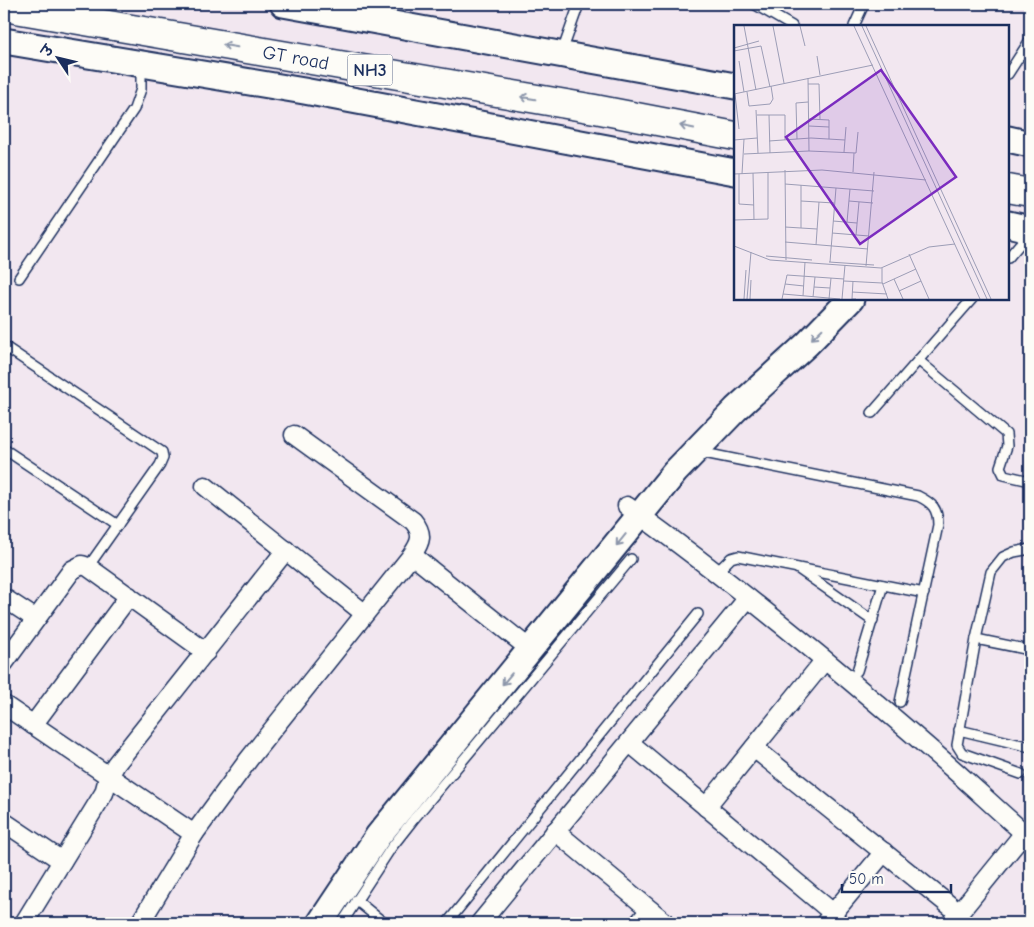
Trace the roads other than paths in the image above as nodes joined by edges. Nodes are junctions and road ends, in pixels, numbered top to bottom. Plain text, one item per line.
1 (93, 4) edge
2 (283, 4) edge
3 (580, 4) edge
4 (754, 4) edge
5 (864, 4) edge
6 (4, 7) edge
7 (790, 25) edge
8 (854, 25) edge
9 (1030, 40) edge
10 (4, 41) edge
11 (561, 54) junction
12 (142, 64) junction
13 (1009, 72) edge
14 (734, 86) edge
15 (734, 118) edge
16 (734, 136) edge
17 (1009, 139) edge
18 (1030, 144) edge
19 (1009, 170) edge
20 (734, 172) edge
21 (1030, 174) edge
22 (1009, 189) edge
23 (1030, 193) edge
24 (1009, 224) edge
25 (1030, 231) edge
26 (1009, 257) edge
27 (19, 278) dead end
28 (827, 300) edge
29 (850, 300) edge
30 (971, 300) edge
31 (4, 346) edge
32 (918, 360) junction
33 (872, 413) dead end
34 (294, 435) dead end
35 (4, 449) edge
36 (694, 451) junction
37 (1030, 481) edge
38 (205, 486) dead end
39 (634, 511) junction
40 (118, 525) junction
41 (1030, 549) edge
42 (286, 550) junction
43 (412, 555) junction
44 (631, 560) dead end
45 (793, 566) junction
46 (88, 567) junction
47 (716, 573) junction
48 (883, 584) junction
49 (924, 593) junction
50 (129, 596) junction
51 (4, 598) edge
52 (748, 598) junction
53 (364, 613) junction
54 (698, 614) dead end
55 (36, 619) junction
56 (873, 621) junction
57 (976, 639) junction
58 (524, 645) junction
59 (1030, 650) edge
60 (206, 652) junction
61 (824, 661) junction
62 (4, 663) edge
63 (857, 671) dead end
64 (900, 702) dead end
65 (4, 705) edge
66 (34, 725) junction
67 (959, 730) junction
68 (630, 743) junction
69 (1030, 747) edge
70 (754, 748) junction
71 (1021, 774) dead end
72 (108, 778) junction
73 (706, 807) junction
74 (4, 822) edge
75 (555, 831) junction
76 (194, 834) junction
77 (1027, 835) edge
78 (884, 852) junction
79 (62, 861) junction
80 (356, 900) junction
81 (644, 916) edge
82 (829, 918) edge
83 (955, 918) edge
84 (24, 923) edge
85 (140, 923) edge
86 (302, 923) edge
87 (320, 923) edge
88 (342, 923) edge
89 (384, 923) edge
90 (447, 923) edge
91 (480, 923) edge
92 (666, 923) edge

1 - 15 highway, GT road / NH3
2 - 11 street
3 - 11 lane
4 - 7 lane
5 - 8 lane
16 -> 6 highway, GT road / NH3
9 - 13 lane
10 - 12 street
11 - 14 street
12 - 20 street
12 - 27 lane
17 - 18 street
19 - 21 highway
22 - 23 highway
24 - 25 street
25 - 26 lane
28 - 39 street
29 -> 36 street
30 - 32 lane
31 - 40 lane
32 - 33 lane
32 - 37 lane
34 - 43 street
35 - 40 lane
36 - 39 street
36 - 49 lane
38 - 42 street
39 - 47 street
39 - 58 street
40 - 46 lane
41 - 57 lane
42 - 53 street
42 - 60 street
43 - 53 street
43 - 58 street
44 - 80 lane
45 - 47 lane
45 - 48 lane
45 - 56 lane
46 - 50 street
46 - 55 street
47 - 52 street
48 - 49 lane
48 - 56 lane
49 - 64 lane
50 - 60 street
50 - 66 street
51 - 55 street
52 - 61 street
52 - 68 street
53 - 76 street
54 - 90 lane
55 - 62 street
56 - 63 lane
57 - 59 lane
57 - 67 lane
58 - 86 street
58 -> 87 street
60 - 72 street
61 - 70 street
61 - 77 street
65 - 66 street
66 - 72 street
67 - 69 lane
67 - 71 lane
68 - 73 street
68 - 75 street
70 - 73 street
70 - 78 street
72 - 76 street
72 - 79 street
73 - 82 street
74 - 79 street
75 - 81 street
75 - 91 street
76 - 85 street
77 - 83 street
78 - 82 street
78 - 83 street
79 - 84 street
80 - 88 lane
80 - 89 lane
81 - 92 street

